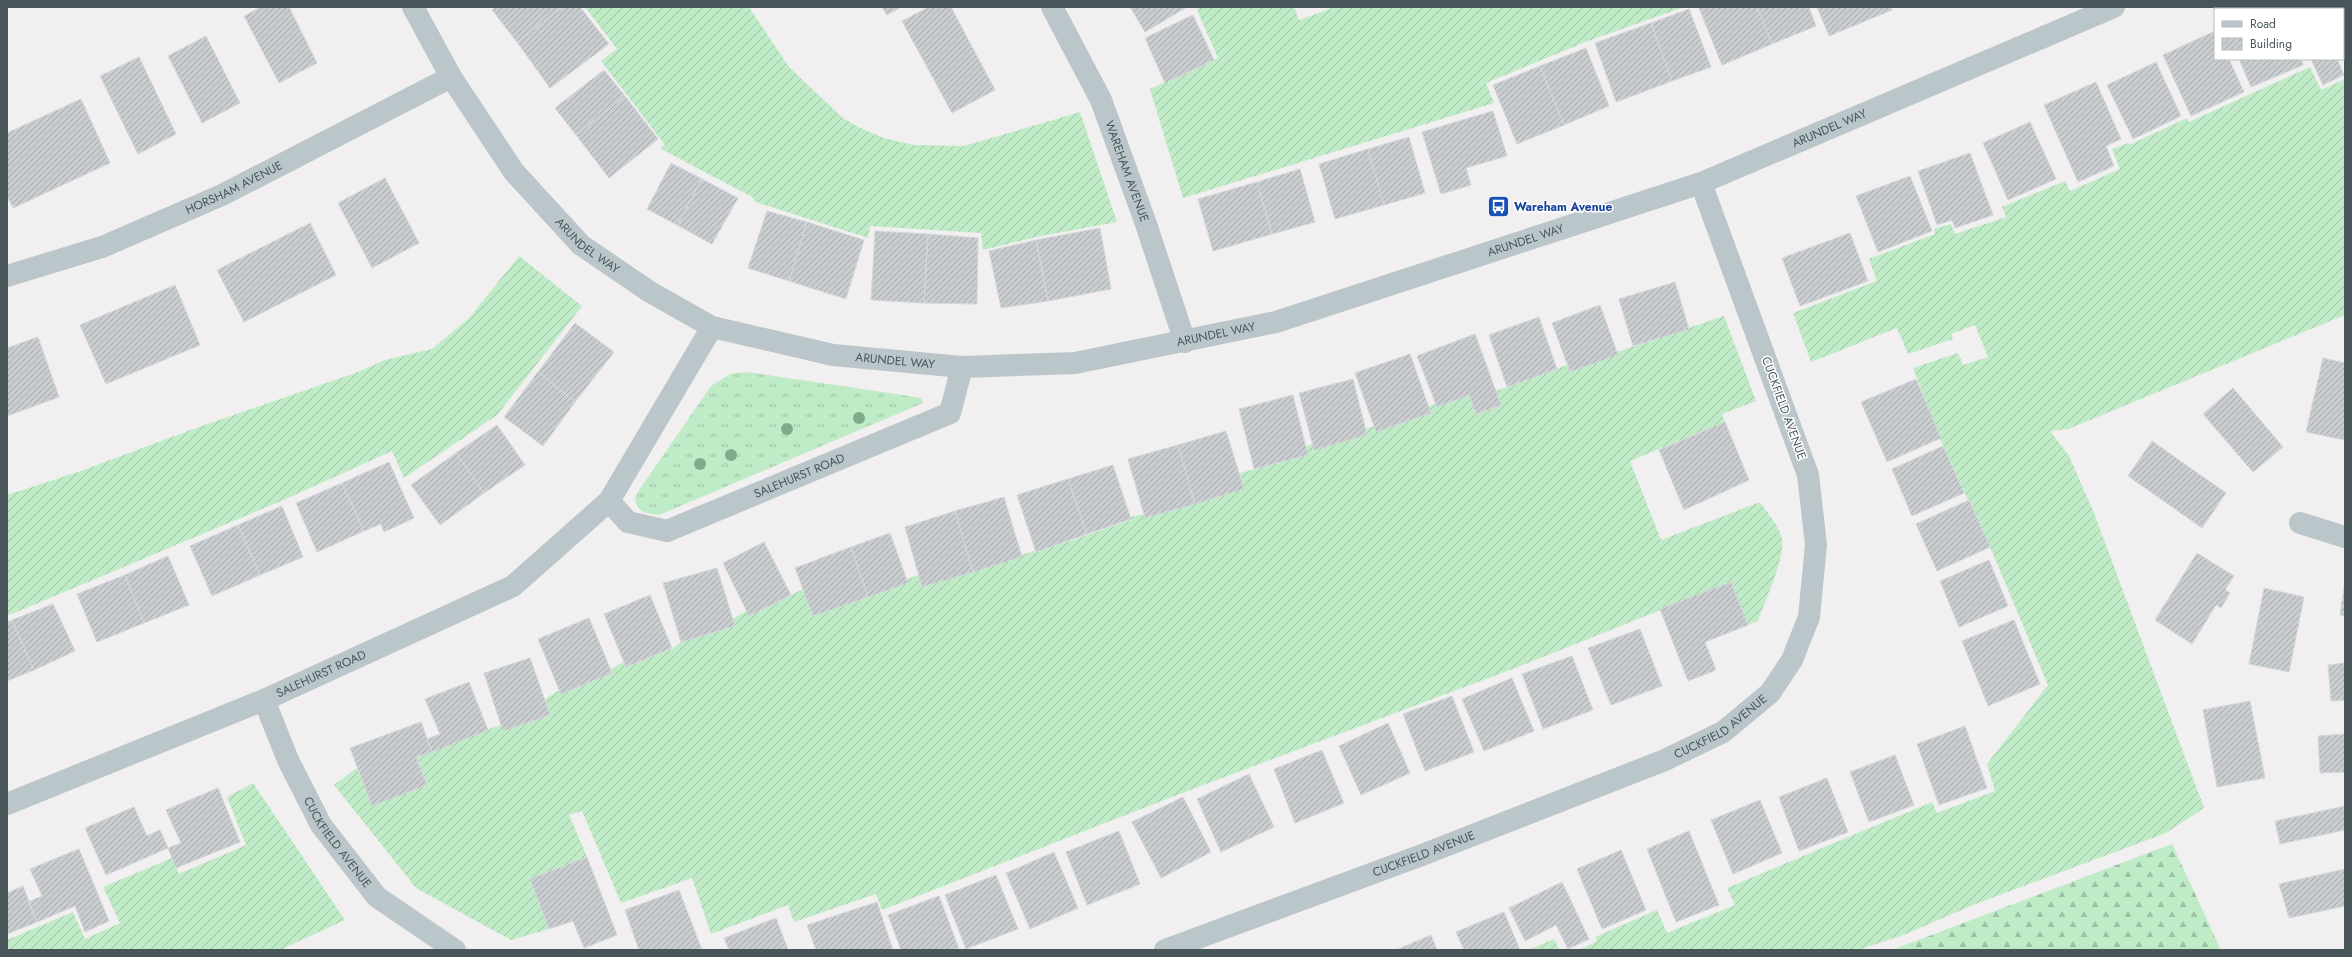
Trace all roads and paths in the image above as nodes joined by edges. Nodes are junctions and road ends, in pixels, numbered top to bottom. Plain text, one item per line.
1 (414, 7) edge
2 (1052, 7) edge
3 (2114, 7) edge
4 (451, 77) junction
5 (1701, 183) junction
6 (7, 276) edge
7 (712, 327) junction
8 (1185, 342) junction
9 (962, 367) junction
10 (609, 501) junction
11 (2300, 524) dead end
12 (2345, 537) edge
13 (264, 700) junction
14 (7, 804) edge
15 (455, 950) edge
16 (1165, 950) edge

1 - 4 street, ARUNDEL WAY
2 - 8 street, WAREHAM AVENUE
3 - 5 street, ARUNDEL WAY
4 - 6 street, HORSHAM AVENUE
4 - 7 street, ARUNDEL WAY
5 - 8 street, ARUNDEL WAY
5 - 16 street, CUCKFIELD AVENUE
7 - 9 street, ARUNDEL WAY
7 - 10 street, SALEHURST ROAD
8 - 9 street, ARUNDEL WAY
9 - 10 street, SALEHURST ROAD
10 - 13 street, SALEHURST ROAD
11 - 12 street
13 - 14 street, SALEHURST ROAD
13 - 15 street, CUCKFIELD AVENUE

